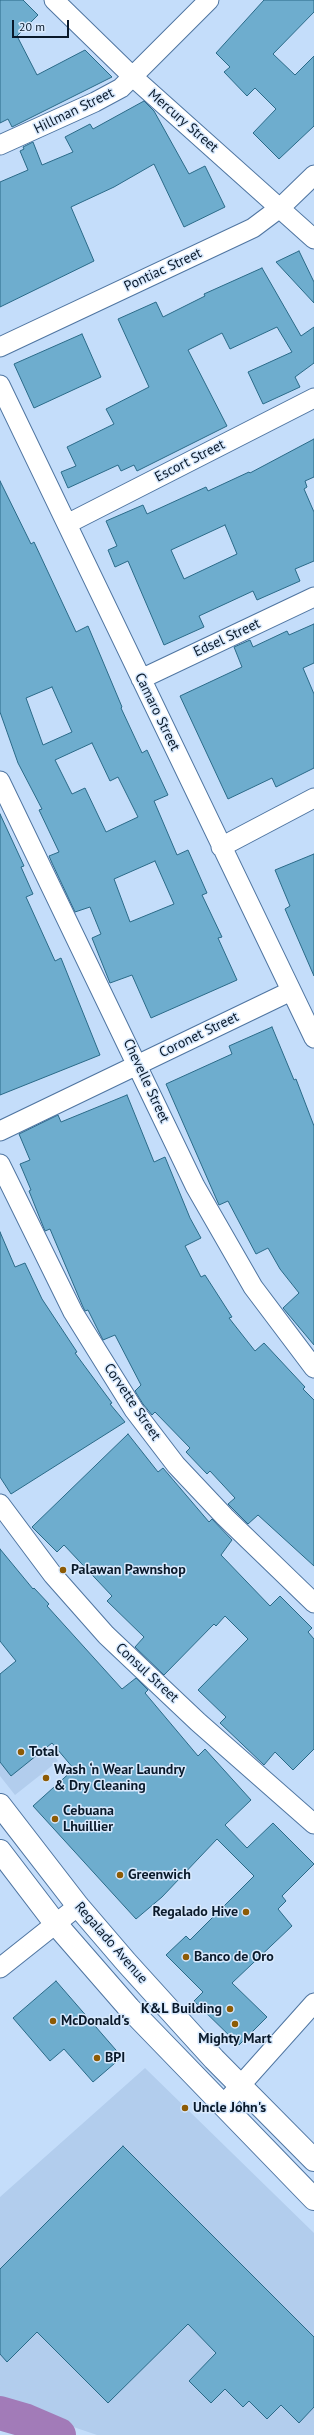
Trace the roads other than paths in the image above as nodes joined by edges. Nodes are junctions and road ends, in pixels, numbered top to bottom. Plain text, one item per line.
1 (54, 0) edge
2 (209, 0) edge
3 (133, 77) junction
4 (0, 146) edge
5 (314, 175) edge
6 (281, 207) junction
7 (314, 239) edge
8 (0, 347) edge
9 (0, 385) edge
10 (314, 398) edge
11 (67, 524) junction
12 (314, 597) edge
13 (141, 679) junction
14 (0, 781) edge
15 (314, 798) edge
16 (221, 847) junction
17 (291, 991) junction
18 (314, 1038) edge
19 (139, 1064) junction
20 (0, 1131) edge
21 (0, 1164) edge
22 (314, 1368) edge
23 (0, 1504) edge
24 (314, 1603) edge
25 (0, 1805) edge
26 (314, 1824) edge
27 (0, 1851) edge
28 (78, 1906) junction
29 (55, 1923) junction
30 (0, 1968) edge
31 (314, 2003) edge
32 (241, 2087) junction
33 (222, 2106) junction
34 (314, 2160) edge
35 (314, 2199) edge

1 - 3 street, Mercury Street
2 - 3 street, Hillman Street
3 - 4 street, Hillman Street
3 - 6 street, Mercury Street
5 - 6 street, Pontiac Street
6 - 7 street, Mercury Street
6 - 8 street, Pontiac Street
9 - 11 street, Camaro Street
10 - 11 street, Escort Street
11 - 13 street, Camaro Street
12 - 13 street, Edsel Street
13 - 16 street, Camaro Street
14 - 19 street, Chevelle Street
15 - 16 street
16 - 17 street, Camaro Street
17 - 18 street, Camaro Street
17 - 19 street, Coronet Street
19 - 20 street, Coronet Street
19 - 22 street, Chevelle Street
21 - 24 street, Corvette Street
23 - 26 street, Consul Street
25 - 28 main road, Regalado Avenue
27 - 29 main road, Regalado Avenue
28 - 29 street
28 - 32 main road, Regalado Avenue
29 - 30 street
29 - 33 main road, Regalado Avenue
31 - 32 street
32 - 33 street
32 - 34 main road, Regalado Avenue
33 - 35 main road, Regalado Avenue

